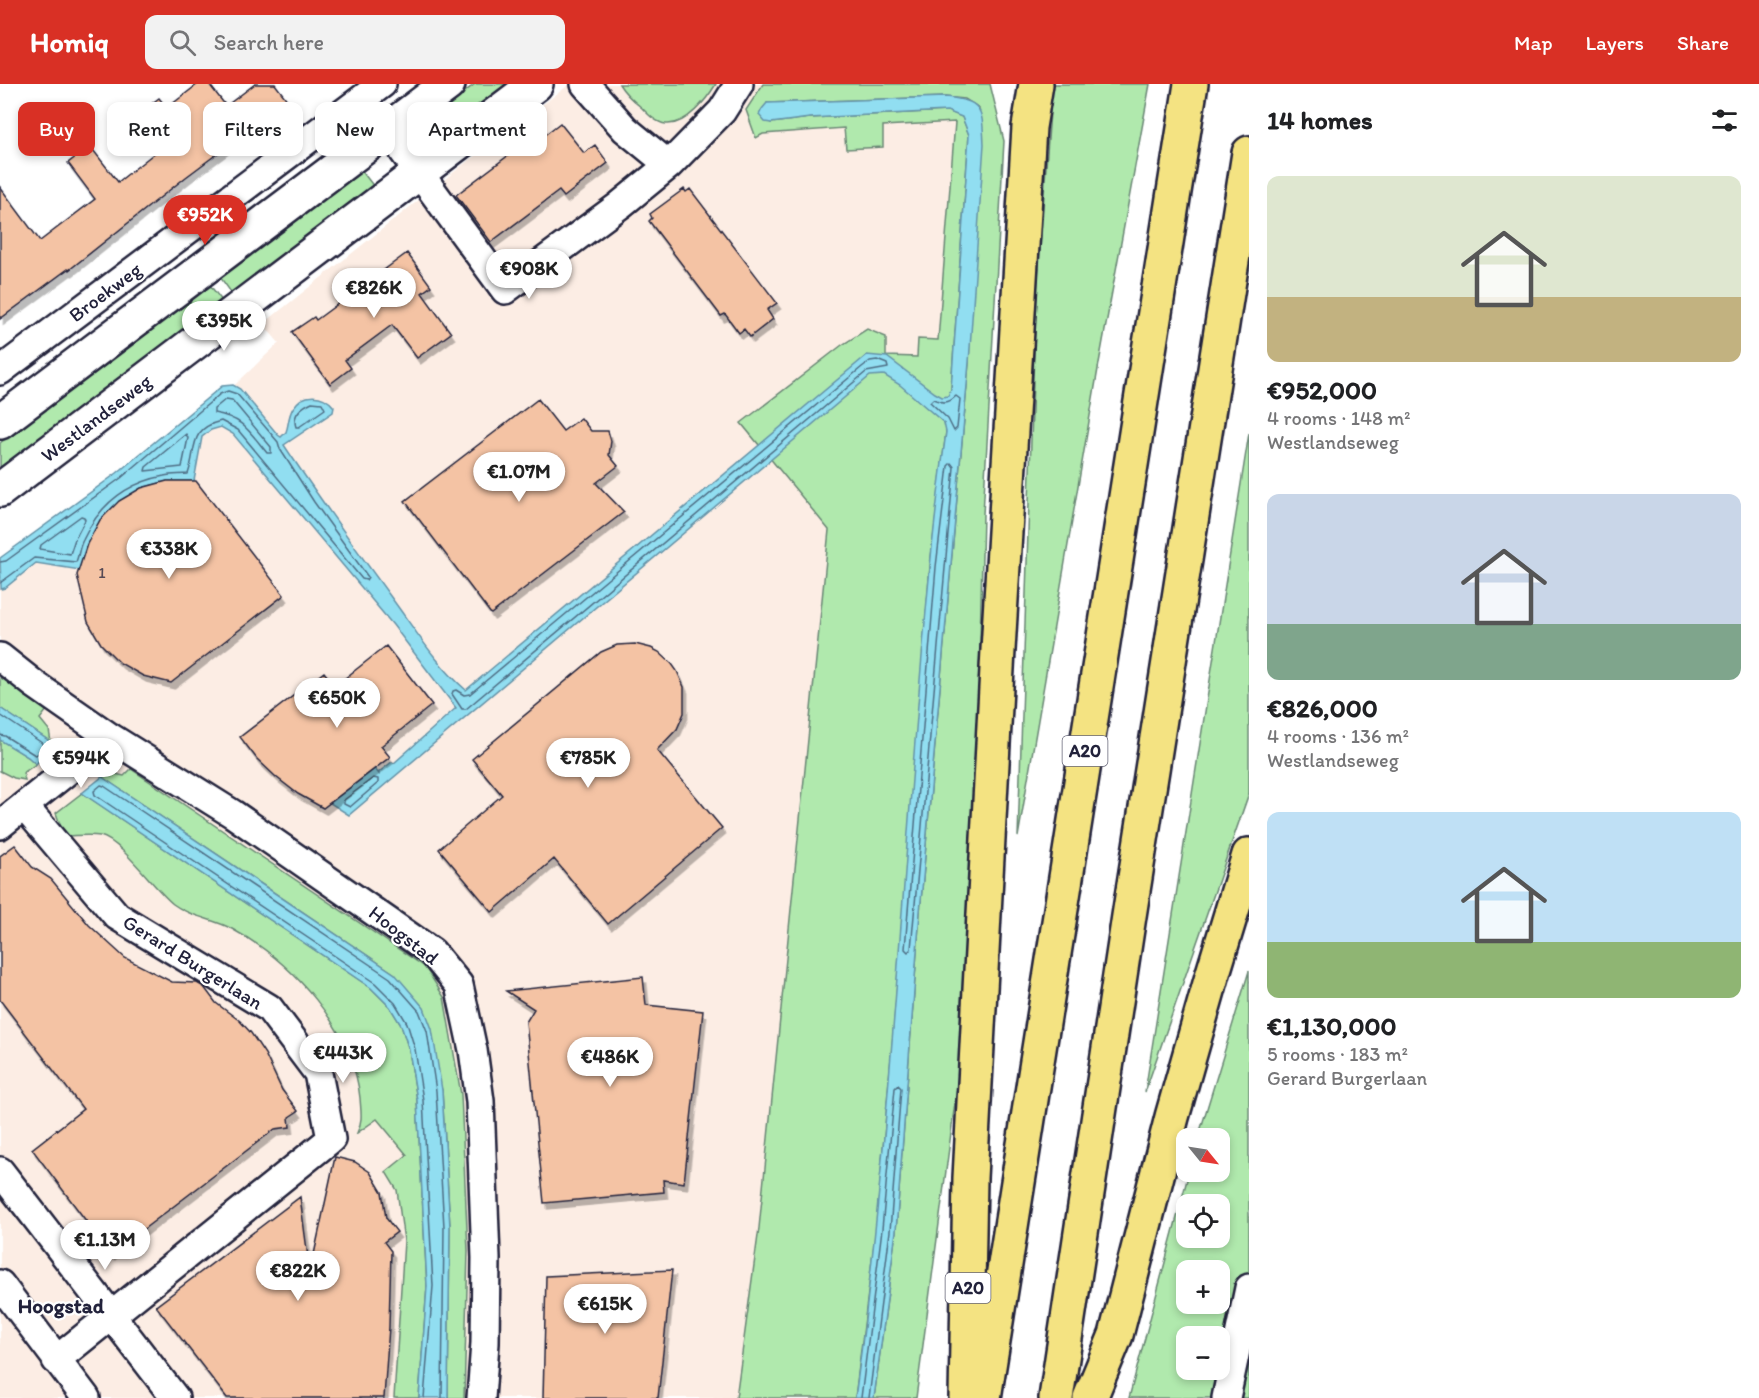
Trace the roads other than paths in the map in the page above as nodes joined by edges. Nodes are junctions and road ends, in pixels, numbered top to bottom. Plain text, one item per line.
1 (382, 84) edge
2 (448, 84) edge
3 (536, 84) edge
4 (585, 84) edge
5 (738, 84) edge
6 (1016, 84) edge
7 (1036, 84) edge
8 (1189, 94) edge
9 (425, 102) edge
10 (407, 116) edge
11 (407, 122) edge
12 (1029, 127) junction
13 (1249, 153) edge
14 (669, 165) junction
15 (419, 174) junction
16 (0, 371) edge
17 (0, 422) edge
18 (0, 490) edge
19 (0, 657) edge
20 (110, 737) junction
21 (24, 806) junction
22 (0, 825) edge
23 (1249, 855) edge
24 (0, 1171) edge
25 (0, 1284) edge
26 (1249, 1288) edge
27 (111, 1317) junction
28 (56, 1360) junction
29 (86, 1398) edge
30 (175, 1398) edge
31 (481, 1398) edge
32 (966, 1398) edge
33 (984, 1398) edge
34 (1056, 1398) edge
35 (1090, 1398) edge
36 (1226, 1398) edge

1 - 16 street, Broekweg
2 - 9 main road
3 - 15 main road, Westlandseweg
4 - 14 street
5 - 14 street
6 - 12 highway
7 - 12 highway, A20
8 - 33 highway, A20
10 - 17 main road
11 - 15 street
12 - 32 highway, A20
13 - 34 highway
14 - 15 street
15 - 18 main road, Westlandseweg
19 - 20 street, Hoogstad
20 - 21 street
20 - 31 street, Hoogstad
21 - 22 street
21 - 27 street, Gerard Burgerlaan
23 - 35 highway
24 - 27 street
25 - 28 street
26 - 36 street
27 - 28 street, Gerard Burgerlaan
27 - 30 street
28 - 29 street

